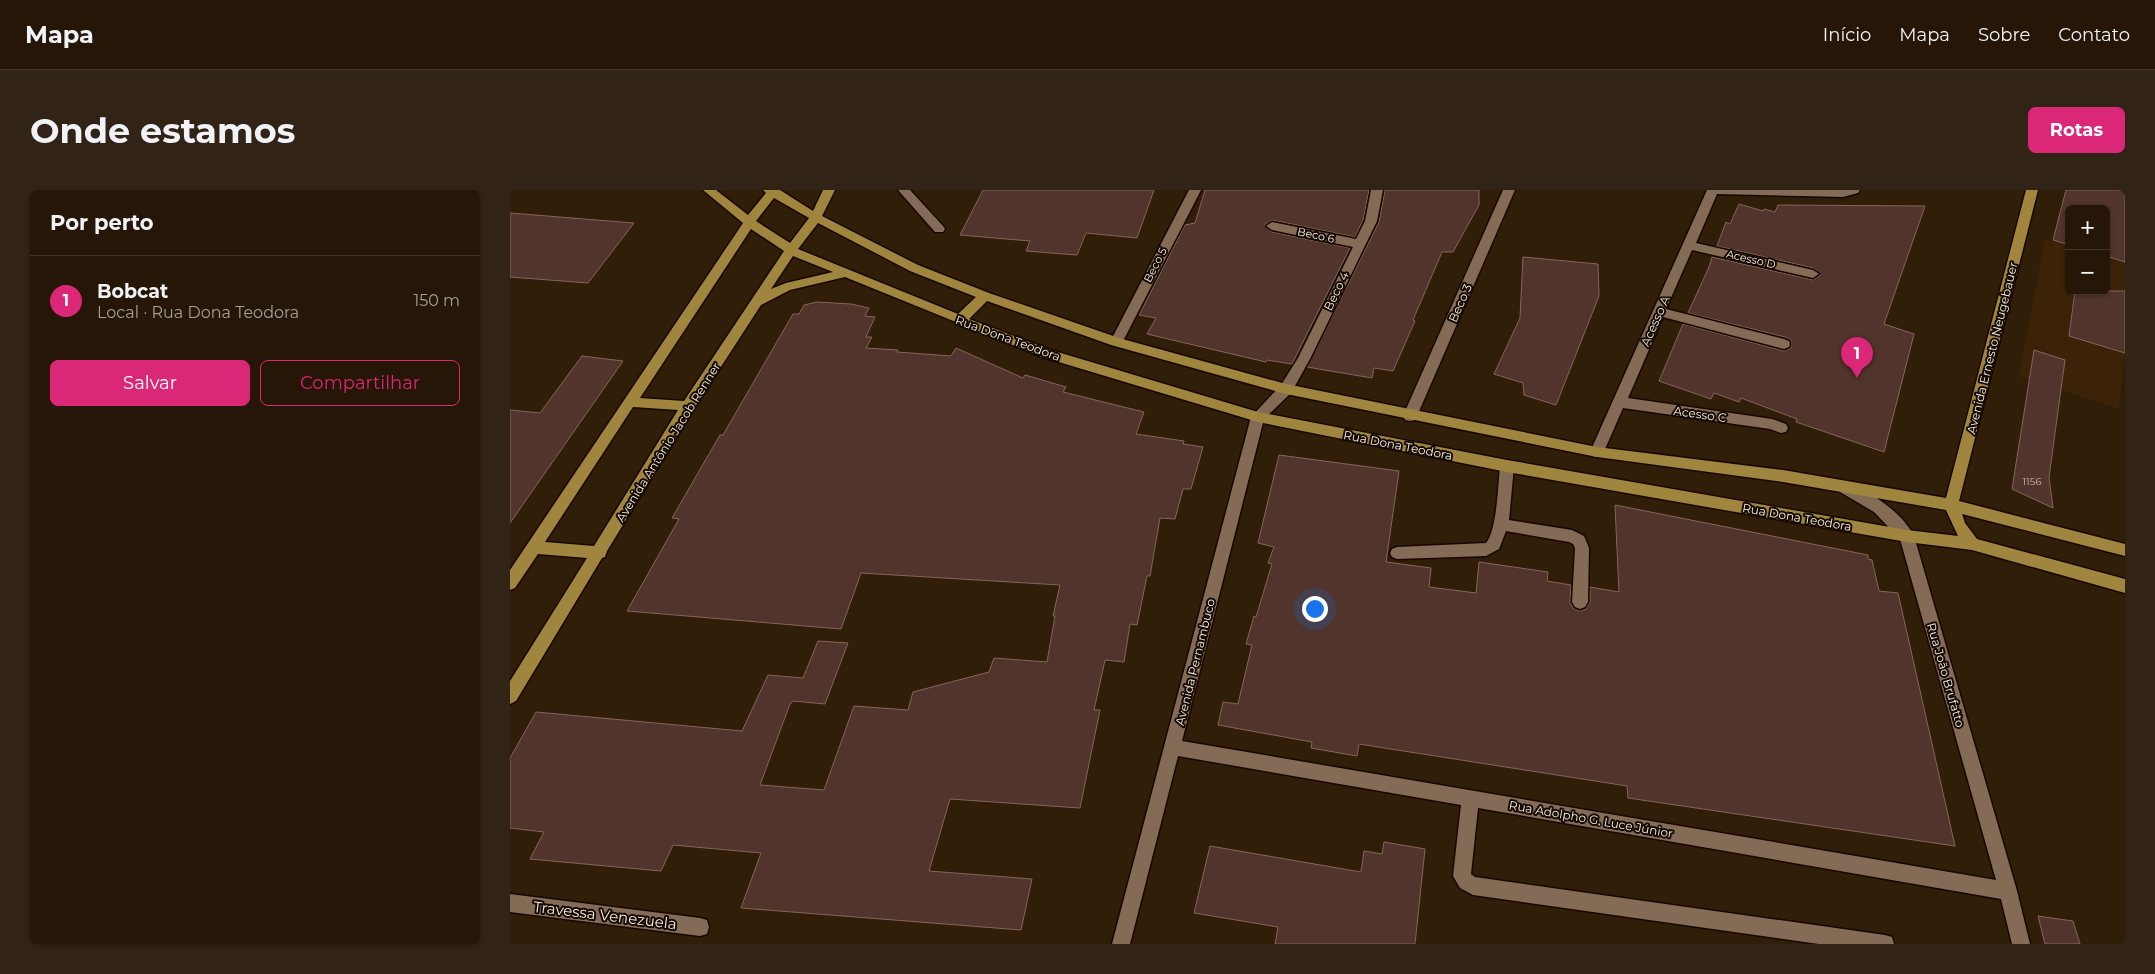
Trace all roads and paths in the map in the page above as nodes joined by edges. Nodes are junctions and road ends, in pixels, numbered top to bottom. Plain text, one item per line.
1 (709, 190) edge
2 (829, 190) edge
3 (904, 190) edge
4 (1195, 190) edge
5 (1377, 190) edge
6 (1509, 190) edge
7 (1715, 190) edge
8 (1854, 190) edge
9 (2032, 190) edge
10 (772, 191) edge
11 (816, 218) junction
12 (749, 222) junction
13 (1272, 226) dead end
14 (939, 229) dead end
15 (1359, 244) junction
16 (1689, 245) junction
17 (792, 250) junction
18 (846, 273) junction
19 (1813, 274) dead end
20 (986, 296) junction
21 (756, 303) junction
22 (1659, 312) junction
23 (960, 320) junction
24 (1116, 342) junction
25 (1784, 344) dead end
26 (1286, 390) junction
27 (630, 402) junction
28 (1619, 402) junction
29 (688, 406) junction
30 (1410, 416) junction
31 (1258, 417) junction
32 (1781, 428) dead end
33 (1597, 452) junction
34 (1507, 466) junction
35 (1845, 488) junction
36 (1951, 505) junction
37 (1499, 524) junction
38 (1907, 536) junction
39 (1972, 544) junction
40 (534, 548) junction
41 (2125, 550) edge
42 (600, 553) junction
43 (1398, 553) dead end
44 (510, 583) edge
45 (2125, 586) edge
46 (1580, 602) dead end
47 (510, 696) edge
48 (1174, 747) junction
49 (1470, 798) junction
50 (2008, 891) junction
51 (510, 902) edge
52 (700, 927) dead end
53 (1121, 944) edge
54 (1884, 944) edge
55 (2021, 944) edge

1 - 12 main road, Rua Dona Teodora
2 - 11 main road, Avenida Antônio Jacob Renner
3 - 14 street
4 - 24 street, Beco 5
5 - 15 street, Beco 4
6 - 30 street, Beco 3
7 - 8 street, Acesso A
7 - 16 street, Acesso A
9 - 36 main road, Avenida Ernesto Neugebauer
10 - 11 main road
10 - 12 main road
11 - 17 main road, Avenida Antônio Jacob Renner
11 - 20 main road
12 - 17 main road, Rua Dona Teodora
12 - 27 main road
13 - 15 street, Beco 6
15 - 26 street, Beco 4
16 - 19 street, Acesso D
16 - 22 street, Acesso A
17 - 18 main road, Rua Dona Teodora
17 - 21 main road, Avenida Antônio Jacob Renner
18 - 21 main road
18 - 23 main road, Rua Dona Teodora
20 - 23 main road
20 - 24 main road
21 - 29 main road, Avenida Antônio Jacob Renner
22 - 25 street
22 - 28 street, Acesso A
23 - 31 main road, Rua Dona Teodora
24 - 26 main road
26 - 30 main road
26 - 31 street
27 - 29 main road
27 - 40 main road
28 - 32 street, Acesso C
28 - 33 street, Acesso A
29 - 42 main road, Avenida Antônio Jacob Renner
30 - 33 main road
31 - 34 main road, Rua Dona Teodora
31 - 48 street, Avenida Pernambuco
33 - 35 main road
34 - 37 street
34 - 38 main road, Rua Dona Teodora
35 - 36 main road
35 - 38 street, Rua João Brufatto
36 - 39 main road
36 - 41 main road
37 - 43 street
37 - 46 street
38 - 39 main road, Rua Dona Teodora
38 - 50 street, Rua João Brufatto
39 - 45 main road, Rua Dona Teodora
40 - 42 main road
40 - 44 main road
42 - 47 main road, Avenida Antônio Jacob Renner
48 - 49 street, Rua Adolpho G. Luce Júnior
48 - 53 street, Avenida Pernambuco
49 - 50 street, Rua Adolpho G. Luce Júnior
49 - 54 street
50 - 55 street, Rua João Brufatto
51 - 52 street, Travessa Venezuela

